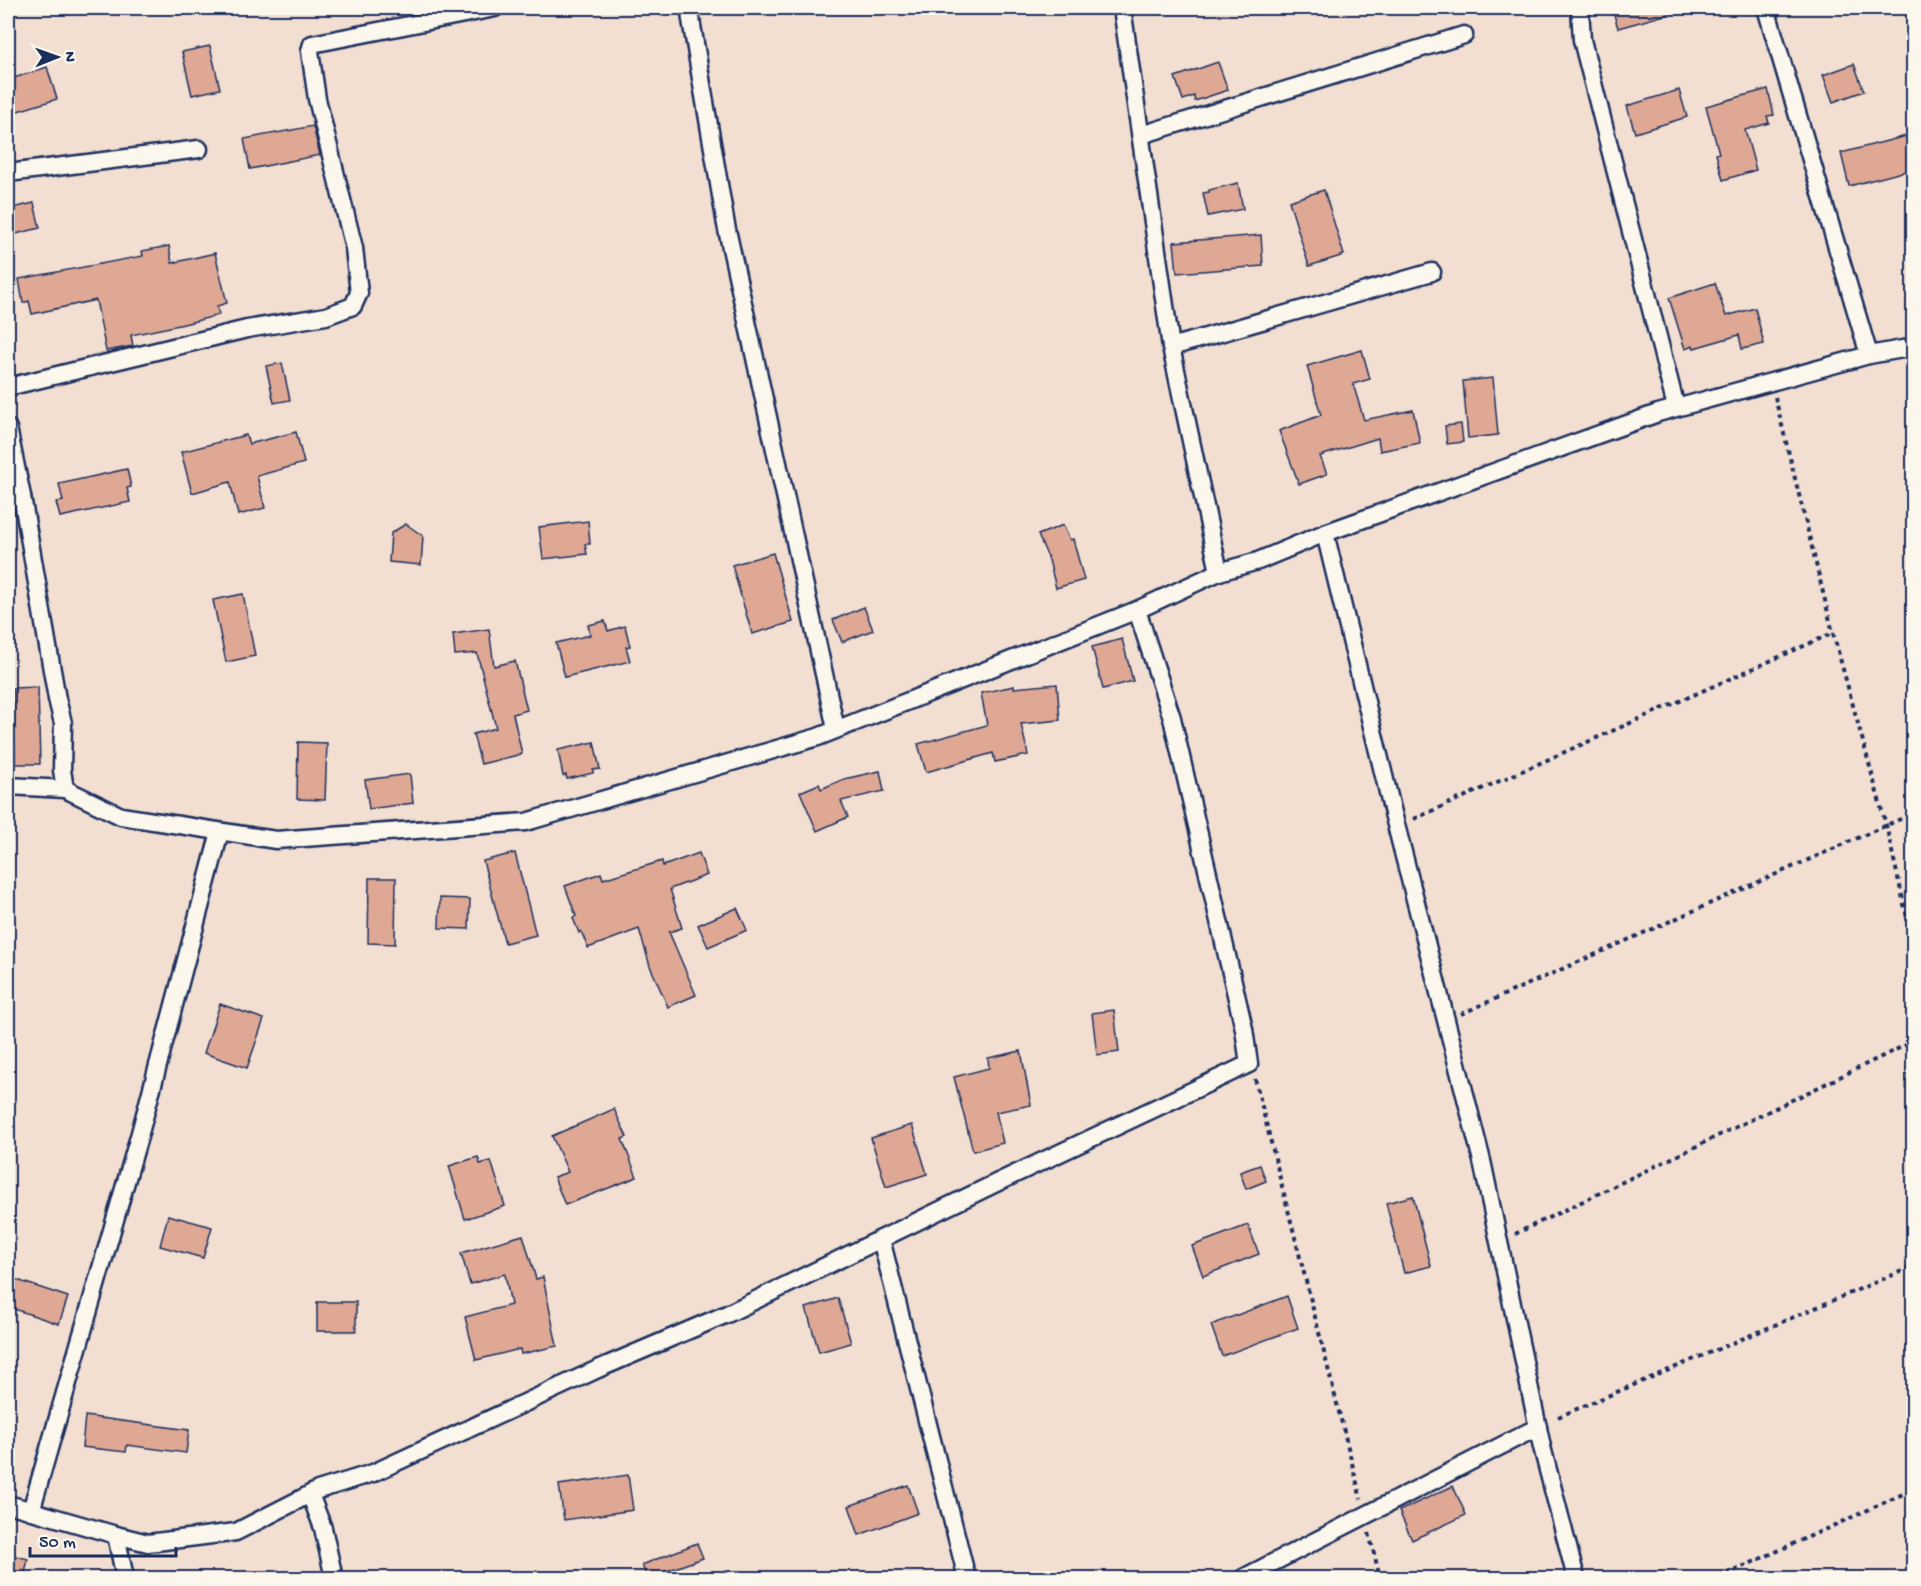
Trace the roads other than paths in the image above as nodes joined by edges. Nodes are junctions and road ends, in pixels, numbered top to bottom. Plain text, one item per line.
1 (495, 8) edge
2 (689, 8) edge
3 (1122, 8) edge
4 (1580, 8) edge
5 (1766, 8) edge
6 (1464, 34) dead end
7 (1141, 135) junction
8 (199, 148) dead end
9 (8, 172) edge
10 (1432, 272) dead end
11 (1171, 347) junction
12 (1914, 347) edge
13 (1869, 355) junction
14 (8, 387) edge
15 (1676, 407) junction
16 (8, 428) edge
17 (1325, 532) junction
18 (1219, 572) junction
19 (1137, 610) junction
20 (836, 729) junction
21 (8, 786) edge
22 (65, 789) junction
23 (220, 832) junction
24 (881, 1239) junction
25 (1538, 1428) junction
26 (310, 1494) junction
27 (8, 1504) edge
28 (31, 1511) junction
29 (116, 1536) junction
30 (125, 1578) edge
31 (334, 1578) edge
32 (967, 1578) edge
33 (1243, 1578) edge
34 (1576, 1578) edge

1 - 14 street
2 - 20 street
3 - 7 street
4 - 15 street
5 - 13 street
6 - 7 street
7 - 11 street
8 - 9 street
10 - 11 street
11 - 18 street
12 - 13 street
13 - 15 street
15 - 17 street
16 - 22 street
17 - 18 street
17 - 25 street
18 - 19 street
19 - 20 street
19 - 24 street
20 - 23 street
21 - 22 street
22 - 23 street
23 - 28 street
24 - 26 street
24 - 32 street
25 - 33 street
25 - 34 street
26 - 29 street
26 - 31 street
27 - 28 street
28 - 29 street
29 - 30 street

